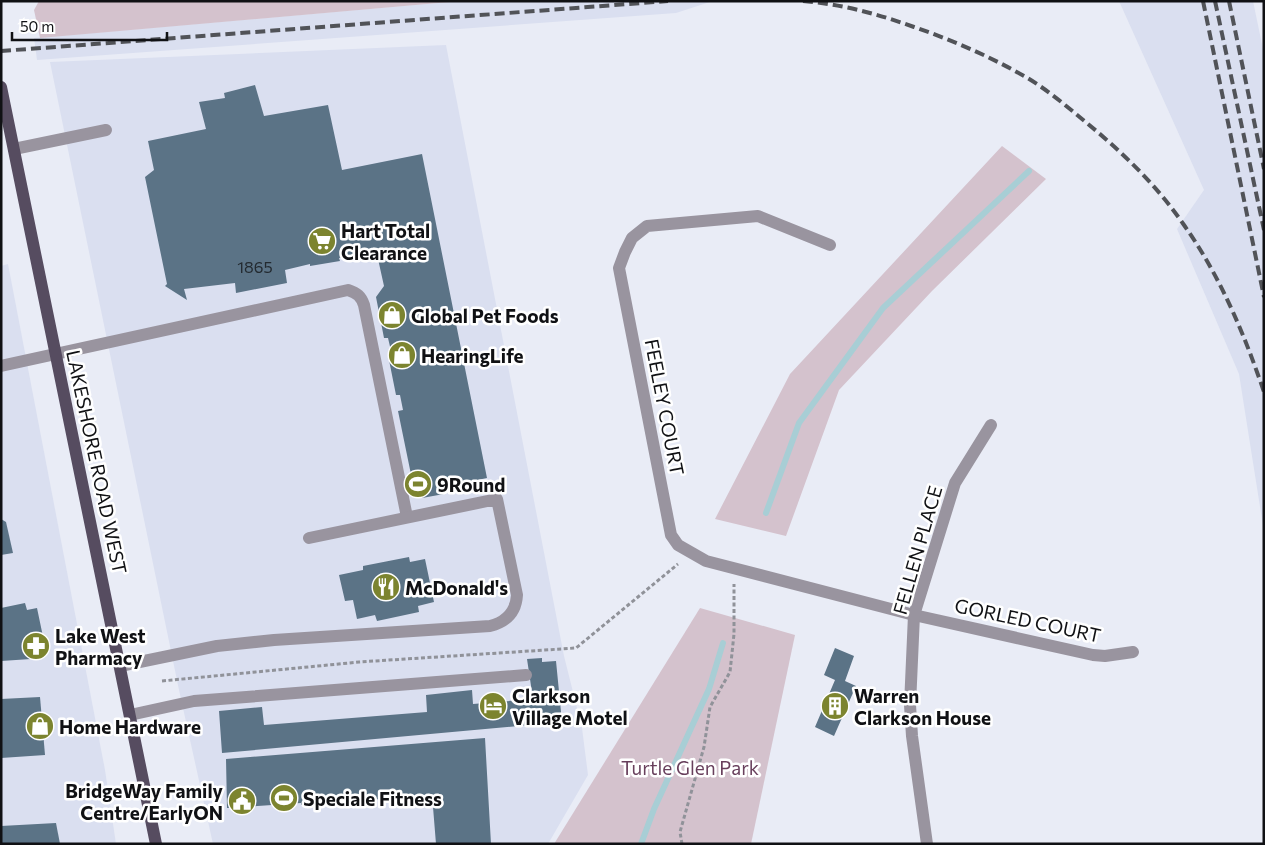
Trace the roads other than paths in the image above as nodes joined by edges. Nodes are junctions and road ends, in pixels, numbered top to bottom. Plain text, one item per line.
1 (1, 87) edge
2 (106, 130) dead end
3 (14, 149) junction
4 (830, 245) dead end
5 (56, 354) junction
6 (1, 366) edge
7 (991, 425) dead end
8 (407, 517) junction
9 (309, 538) dead end
10 (914, 615) junction
11 (1133, 652) dead end
12 (120, 666) junction
13 (526, 675) dead end
14 (130, 715) junction
15 (156, 844) edge
16 (926, 844) edge

1 - 3 main road, LAKESHORE ROAD WEST
2 - 3 street
3 - 5 main road, LAKESHORE ROAD WEST
4 - 10 street, FEELEY COURT
5 - 6 street
5 - 8 street
5 - 12 main road, LAKESHORE ROAD WEST
7 - 10 street, FELLEN PLACE
8 - 9 street
8 - 12 street
10 - 11 street, GORLED COURT
10 - 16 street, FELLEN PLACE
12 - 14 main road, LAKESHORE ROAD WEST
13 - 14 street
14 - 15 main road, LAKESHORE ROAD WEST

